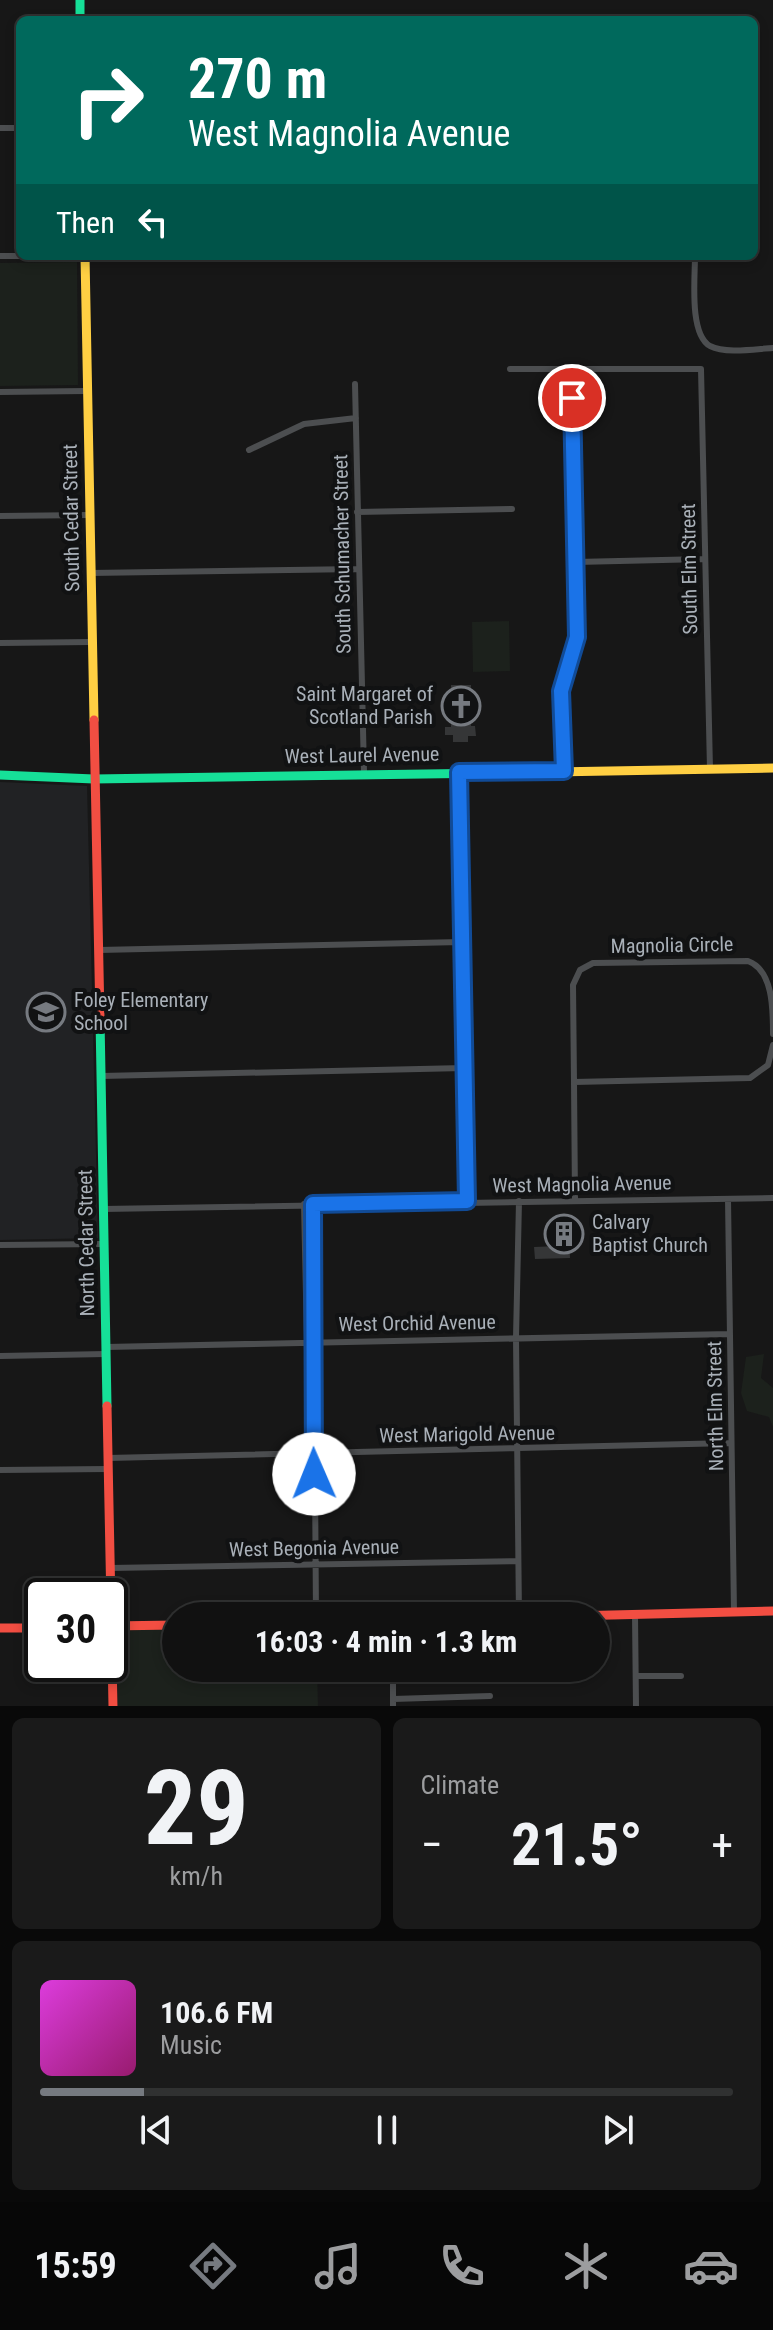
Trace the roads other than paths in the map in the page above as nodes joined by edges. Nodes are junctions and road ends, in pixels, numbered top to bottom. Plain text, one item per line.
1 (85, 260) edge
2 (695, 260) edge
3 (773, 348) edge
4 (510, 369) dead end
5 (572, 369) junction
6 (355, 384) dead end
7 (86, 391) junction
8 (0, 392) edge
9 (356, 418) junction
10 (249, 450) dead end
11 (512, 509) dead end
12 (357, 512) junction
13 (89, 515) junction
14 (0, 516) edge
15 (705, 559) junction
16 (576, 562) junction
17 (359, 569) junction
18 (89, 573) junction
19 (91, 642) junction
20 (0, 643) edge
21 (773, 768) edge
22 (710, 769) junction
23 (564, 771) junction
24 (364, 772) junction
25 (459, 772) junction
26 (0, 775) edge
27 (94, 779) junction
28 (461, 942) junction
29 (99, 950) junction
30 (773, 1034) edge
31 (773, 1045) edge
32 (464, 1068) junction
33 (101, 1076) junction
34 (574, 1082) junction
35 (773, 1198) edge
36 (728, 1199) junction
37 (575, 1200) junction
38 (467, 1201) junction
39 (519, 1201) junction
40 (304, 1204) junction
41 (313, 1204) junction
42 (103, 1209) junction
43 (104, 1244) junction
44 (0, 1245) edge
45 (730, 1334) junction
46 (516, 1338) junction
47 (310, 1341) junction
48 (106, 1350) junction
49 (0, 1356) edge
50 (731, 1443) junction
51 (516, 1449) junction
52 (313, 1453) junction
53 (108, 1463) junction
54 (0, 1470) edge
55 (518, 1561) junction
56 (316, 1564) junction
57 (110, 1568) junction
58 (110, 1578) edge
59 (316, 1602) edge
60 (519, 1602) edge
61 (773, 1611) edge
62 (734, 1612) junction
63 (610, 1615) edge
64 (635, 1615) junction
65 (162, 1625) edge
66 (128, 1626) edge
67 (0, 1628) edge
68 (24, 1628) edge
69 (636, 1676) junction
70 (681, 1676) dead end
71 (112, 1682) edge
72 (490, 1696) dead end
73 (393, 1702) edge
74 (113, 1706) edge
75 (636, 1706) edge

1 - 7 street, South Cedar Street
2 - 3 street
4 - 5 street
5 - 15 street, South Elm Street
5 - 16 street
6 - 9 street, South Schumacher Street
7 - 8 street
7 - 13 street, South Cedar Street
9 - 10 street
9 - 12 street, South Schumacher Street
11 - 12 street
12 - 17 street, South Schumacher Street
13 - 14 street
13 - 18 street, South Cedar Street
15 - 16 street
15 - 22 street, South Elm Street
16 - 23 street
17 - 18 street
17 - 24 street, South Schumacher Street
18 - 19 street, South Cedar Street
19 - 20 street
19 - 27 street, South Cedar Street
21 - 22 street, West Laurel Avenue
22 - 23 street, West Laurel Avenue
23 - 25 street, West Laurel Avenue
24 - 25 street, West Laurel Avenue
24 - 27 street, West Laurel Avenue
25 - 28 street
26 - 27 street, West Laurel Avenue
27 - 29 street, North Cedar Street
28 - 29 street
28 - 32 street
29 - 33 street, North Cedar Street
30 - 34 street, Magnolia Circle
31 - 34 street
32 - 33 street
32 - 38 street
33 - 42 street, North Cedar Street
34 - 37 street, Magnolia Circle
35 - 36 street, West Magnolia Avenue
36 - 37 street, West Magnolia Avenue
36 - 45 street, North Elm Street
37 - 39 street, West Magnolia Avenue
38 - 39 street, West Magnolia Avenue
38 - 41 street, West Magnolia Avenue
39 - 46 street
40 - 41 street, West Magnolia Avenue
40 - 42 street, West Magnolia Avenue
40 - 47 street
41 - 47 street
42 - 43 street, North Cedar Street
43 - 44 street
43 - 48 street, North Cedar Street
45 - 46 street, West Orchid Avenue
45 - 50 street, North Elm Street
46 - 47 street, West Orchid Avenue
46 - 51 street
47 - 48 street, West Orchid Avenue
47 - 52 street
48 - 49 street, West Orchid Avenue
48 - 53 street, North Cedar Street
50 - 51 street, West Marigold Avenue
50 - 62 street, North Elm Street
51 - 52 street, West Marigold Avenue
51 - 55 street
52 - 53 street, West Marigold Avenue
52 - 56 street
53 - 54 street, West Marigold Avenue
53 - 57 street, North Cedar Street
55 - 56 street, West Begonia Avenue
55 - 60 street
56 - 57 street, West Begonia Avenue
56 - 59 street
57 - 58 street, North Cedar Street
61 - 62 street
62 - 64 street
63 - 64 street
64 - 69 street
65 - 66 street
67 - 68 street
69 - 70 street
69 - 75 street
71 - 74 street, North Cedar Street
72 - 73 street

